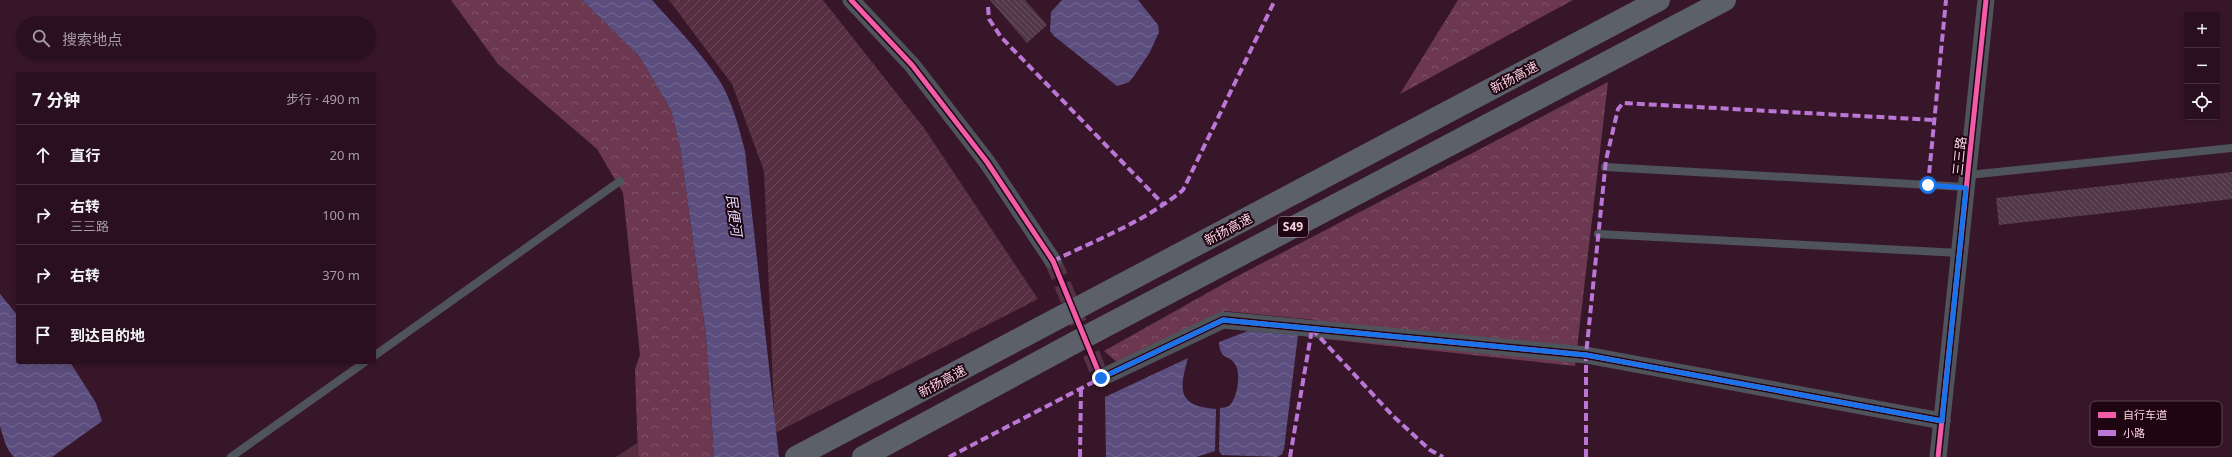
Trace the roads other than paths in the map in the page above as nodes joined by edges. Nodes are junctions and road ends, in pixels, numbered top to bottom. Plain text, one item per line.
1 (851, 0) edge
2 (1659, 0) edge
3 (1725, 0) edge
4 (1986, 0) edge
5 (2232, 148) edge
6 (1605, 167) dead end
7 (620, 181) dead end
8 (1967, 181) junction
9 (1598, 234) dead end
10 (1960, 253) junction
11 (1053, 262) tunnel mouth
12 (376, 355) edge
13 (362, 364) edge
14 (1101, 378) dead end
15 (1942, 421) junction
16 (231, 457) edge
17 (796, 457) edge
18 (863, 457) edge
19 (1938, 457) edge

1 - 11 street
2 - 17 highway, 新扬高速 / S49
3 - 18 highway, S49
4 - 8 street, 三三路
5 - 8 lane
6 - 8 lane
7 - 12 lane
8 - 10 street, 三三路
9 - 10 lane
10 - 15 street, 三三路
13 - 16 lane
14 - 15 street
15 - 19 street, 三三路

